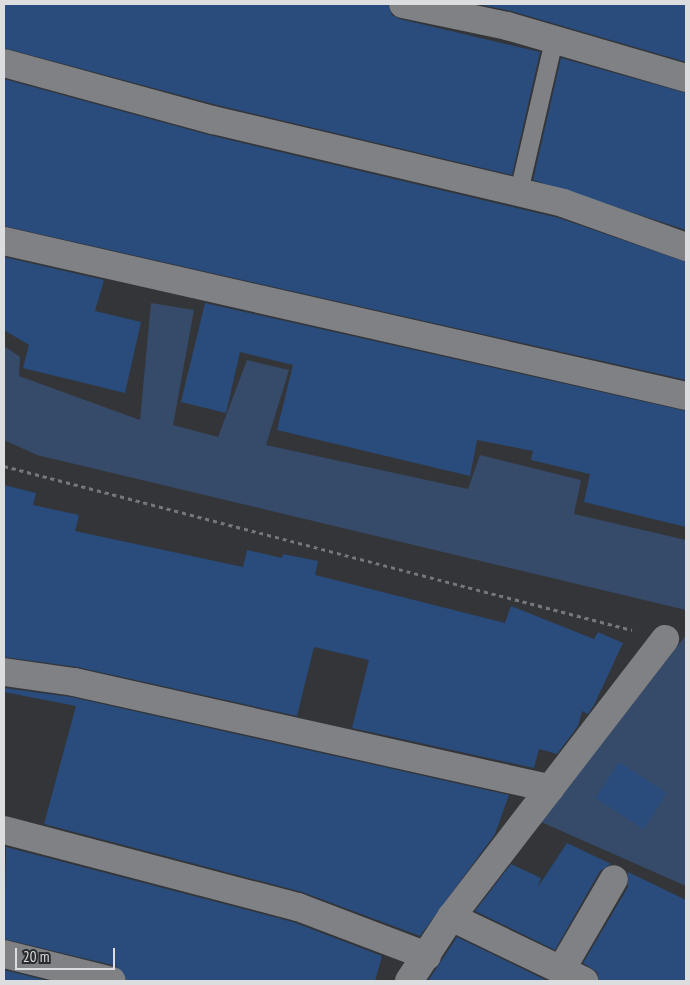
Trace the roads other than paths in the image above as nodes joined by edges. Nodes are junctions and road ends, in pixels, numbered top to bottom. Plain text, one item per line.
1 (402, 4) edge
2 (554, 40) junction
3 (4, 63) edge
4 (686, 78) edge
5 (519, 192) junction
6 (4, 241) edge
7 (686, 246) edge
8 (686, 396) edge
9 (666, 638) road end
10 (4, 672) edge
11 (550, 788) junction
12 (4, 830) edge
13 (614, 878) dead end
14 (450, 917) junction
15 (4, 954) edge
16 (426, 956) junction
17 (56, 975) edge
18 (572, 976) edge
19 (112, 981) edge
20 (409, 981) edge

1 - 2 street
2 - 4 street
2 - 5 lane
3 - 5 street
5 - 7 street
6 - 8 street
9 - 11 street
10 - 11 street
11 - 14 street
12 - 16 street
13 - 18 street
14 - 16 street
14 - 18 street
15 - 17 street
16 - 20 street
17 - 19 street

